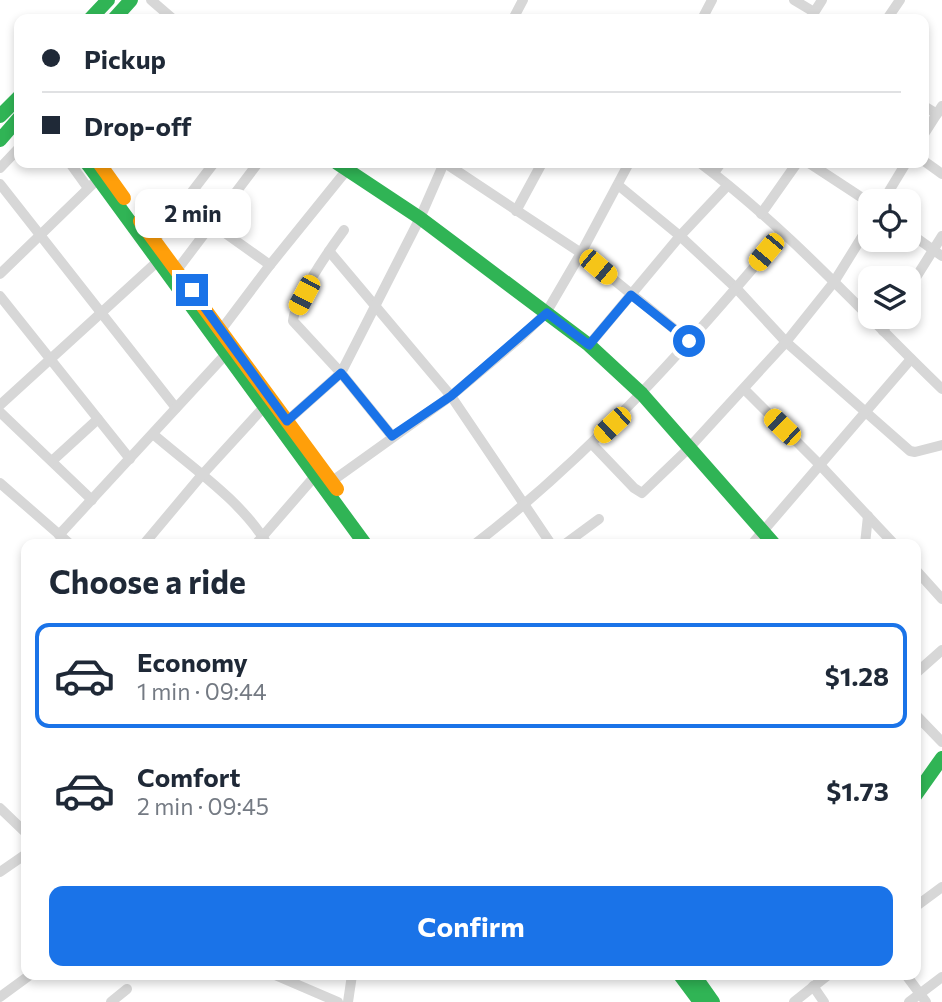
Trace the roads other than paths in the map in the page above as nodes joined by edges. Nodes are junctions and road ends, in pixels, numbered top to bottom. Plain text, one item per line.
1 (108, 0) edge
2 (131, 0) edge
3 (151, 0) edge
4 (794, 0) edge
5 (95, 14) edge
6 (118, 14) edge
7 (167, 14) edge
8 (810, 14) edge
9 (14, 101) edge
10 (939, 110) edge
11 (0, 116) edge
12 (14, 124) edge
13 (929, 126) edge
14 (0, 141) edge
15 (14, 153) edge
16 (0, 168) edge
17 (76, 168) edge
18 (88, 168) edge
19 (103, 168) edge
20 (210, 168) edge
21 (254, 168) edge
22 (341, 168) edge
23 (344, 168) edge
24 (443, 168) edge
25 (452, 168) edge
26 (539, 168) edge
27 (626, 168) edge
28 (708, 168) edge
29 (718, 168) edge
30 (793, 168) edge
31 (817, 168) edge
32 (903, 168) edge
33 (715, 173) junction
34 (93, 183) junction
35 (0, 184) edge
36 (618, 185) junction
37 (727, 186) junction
38 (890, 189) edge
39 (858, 195) edge
40 (516, 211) junction
41 (761, 214) junction
42 (421, 218) junction
43 (211, 223) junction
44 (344, 230) dead end
45 (782, 234) junction
46 (40, 235) junction
47 (680, 236) junction
48 (942, 236) edge
49 (155, 240) junction
50 (921, 241) edge
51 (858, 243) edge
52 (329, 251) junction
53 (581, 253) junction
54 (937, 253) edge
55 (158, 261) junction
56 (270, 265) junction
57 (177, 270) junction
58 (921, 273) edge
59 (0, 274) edge
60 (834, 282) junction
61 (736, 288) junction
62 (631, 295) junction
63 (0, 296) edge
64 (376, 304) junction
65 (101, 313) junction
66 (547, 313) junction
67 (221, 330) junction
68 (883, 331) joint
69 (689, 341) junction
70 (786, 342) junction
71 (589, 345) junction
72 (226, 355) junction
73 (911, 359) junction
74 (50, 360) junction
75 (341, 373) junction
76 (744, 389) junction
77 (942, 389) edge
78 (642, 394) junction
79 (451, 396) junction
80 (0, 405) edge
81 (264, 407) junction
82 (176, 408) junction
83 (0, 412) edge
84 (866, 414) junction
85 (98, 419) junction
86 (287, 421) junction
87 (153, 434) junction
88 (392, 436) junction
89 (592, 443) junction
90 (942, 446) edge
91 (688, 449) junction
92 (130, 458) junction
93 (52, 461) junction
94 (820, 465) junction
95 (201, 476) junction
96 (323, 481) junction
97 (0, 482) edge
98 (92, 500) junction
99 (525, 505) junction
100 (868, 516) junction
101 (599, 519) dead end
102 (762, 533) junction
103 (59, 535) junction
104 (64, 539) edge
105 (148, 539) edge
106 (260, 539) edge
107 (265, 539) edge
108 (362, 539) edge
109 (373, 539) edge
110 (481, 539) edge
111 (548, 539) edge
112 (572, 539) edge
113 (757, 539) edge
114 (769, 539) edge
115 (866, 539) edge
116 (889, 539) edge
117 (921, 576) edge
118 (942, 582) edge
119 (934, 590) junction
120 (942, 600) edge
121 (942, 650) edge
122 (921, 669) edge
123 (921, 720) edge
124 (942, 742) edge
125 (941, 761) edge
126 (921, 788) edge
127 (0, 808) edge
128 (21, 829) edge
129 (21, 857) edge
130 (0, 872) edge
131 (942, 887) edge
132 (921, 903) edge
133 (942, 976) edge
134 (23, 980) edge
135 (287, 980) edge
136 (351, 980) edge
137 (694, 980) edge
138 (695, 980) edge
139 (821, 980) edge
140 (910, 980) edge
141 (813, 986) junction
142 (127, 989) dead end
143 (0, 997) edge
144 (923, 998) edge
145 (111, 1002) edge
146 (338, 1002) edge
147 (348, 1002) edge
148 (700, 1002) edge
149 (713, 1002) edge
150 (794, 1002) edge
151 (824, 1002) edge
152 (909, 1002) edge

1 - 5 main road
2 - 6 main road
3 - 7 street
4 - 8 street
9 - 11 main road
10 - 13 street
12 - 14 main road
15 - 16 street
17 - 34 street
18 - 34 main road
19 - 49 main road
20 - 49 street
21 - 43 street
22 - 56 street
23 - 42 main road
24 - 42 street
25 - 40 street
26 - 40 street
27 - 36 street
28 - 33 street
29 - 33 street
30 - 41 street
31 - 39 street
32 - 38 street
33 - 37 street
34 - 46 street
34 - 55 main road
35 - 46 street
36 - 47 street
36 - 53 street
37 - 41 street
37 - 47 street
40 - 53 street
41 - 45 street
42 - 64 street
42 - 66 main road
43 - 56 street
43 - 57 street
44 - 52 street
45 - 60 street
45 - 61 street
46 - 59 street
46 - 65 street
47 - 61 street
47 - 62 street
48 - 54 street
49 - 57 main road
50 - 54 street
51 - 60 street
52 - 64 street
52 - 75 street
53 - 62 street
53 - 66 street
54 - 58 street
55 - 65 street
55 - 72 main road
56 - 67 street
57 - 67 main road
60 - 68 street
60 - 70 street
61 - 69 street
61 - 70 street
62 - 69 street
62 - 71 street
63 - 74 street
64 - 75 street
64 - 79 street
65 - 74 street
65 - 82 street
66 - 71 main road
66 - 79 street
67 - 86 main road
68 - 73 street
69 - 78 street
70 - 76 street
70 - 84 street
71 - 78 main road
72 - 81 main road
72 - 82 street
73 - 77 street
73 - 84 street
74 - 80 street
74 - 85 street
75 - 86 street
75 - 88 street
76 - 91 street
76 - 94 street
78 - 89 street
78 - 91 main road
79 - 88 street
79 - 99 street
81 - 95 street
81 - 96 main road
82 - 87 street
83 - 93 street
84 - 90 street
84 - 94 street
85 - 92 street
85 - 93 street
86 - 96 main road
87 - 92 street
87 - 95 street
88 - 96 street
89 - 91 street
89 - 99 street
91 - 102 main road
92 - 98 street
93 - 98 street
94 - 100 street
94 - 102 street
95 - 105 street
95 - 106 street
96 - 107 street
96 - 108 main road
96 - 109 main road
97 - 103 street
98 - 103 street
99 - 110 street
99 - 111 street
100 - 115 street
100 - 116 street
101 - 112 street
102 - 113 street
102 - 114 main road
103 - 104 street
117 - 119 street
118 - 119 street
119 - 120 street
121 - 122 street
123 - 124 street
125 - 126 main road
127 - 128 street
129 - 130 street
131 - 132 street
133 - 144 street
134 - 143 street
135 - 146 street
136 - 147 street
137 - 148 main road
138 - 149 main road
139 - 141 street
140 - 144 street
141 - 150 street
141 - 151 street
142 - 145 street
144 - 152 street

